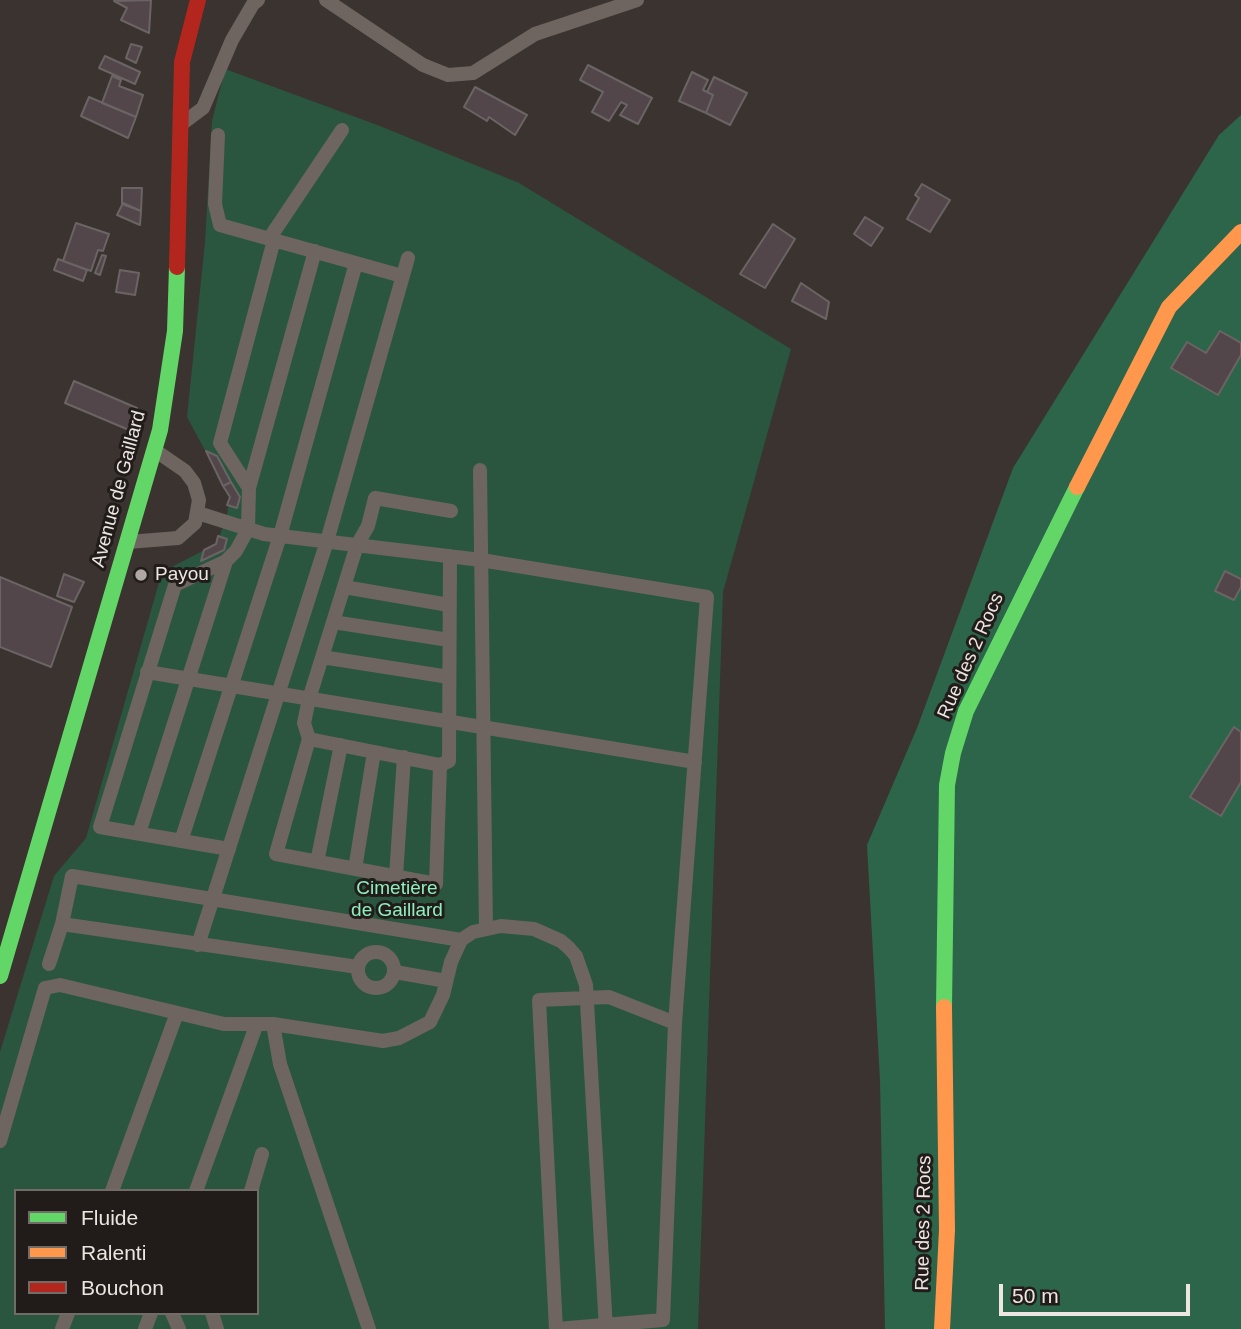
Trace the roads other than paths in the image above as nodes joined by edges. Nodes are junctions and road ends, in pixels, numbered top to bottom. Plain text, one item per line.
1 (198, 0) edge
2 (258, 0) edge
3 (326, 0) edge
4 (637, 0) edge
5 (179, 125) junction
6 (342, 130) dead end
7 (218, 135) dead end
8 (1241, 232) edge
9 (271, 240) junction
10 (315, 251) junction
11 (408, 258) dead end
12 (356, 263) junction
13 (402, 276) junction
14 (154, 451) junction
15 (480, 470) dead end
16 (249, 488) junction
17 (451, 511) dead end
18 (198, 513) junction
19 (248, 529) junction
20 (280, 536) junction
21 (327, 541) junction
22 (127, 542) junction
23 (357, 545) junction
24 (450, 556) junction
25 (481, 560) junction
26 (226, 561) junction
27 (344, 587) junction
28 (449, 605) junction
29 (333, 622) junction
30 (449, 640) junction
31 (322, 657) junction
32 (147, 671) junction
33 (449, 677) junction
34 (190, 679) junction
35 (231, 685) junction
36 (279, 694) junction
37 (309, 699) junction
38 (448, 723) junction
39 (484, 729) junction
40 (309, 739) junction
41 (341, 745) junction
42 (374, 752) junction
43 (404, 757) junction
44 (695, 762) junction
45 (440, 765) junction
46 (139, 834) junction
47 (181, 841) junction
48 (229, 849) junction
49 (317, 862) junction
50 (355, 869) junction
51 (396, 876) junction
52 (213, 897) junction
53 (62, 924) junction
54 (486, 928) junction
55 (461, 940) junction
56 (198, 945) junction
57 (49, 964) dead end
58 (358, 967) junction
59 (395, 972) junction
60 (0, 976) edge
61 (446, 981) junction
62 (588, 997) junction
63 (177, 1013) junction
64 (674, 1023) junction
65 (273, 1024) junction
66 (256, 1026) junction
67 (0, 1141) edge
68 (262, 1154) dead end
69 (113, 1189) edge
70 (197, 1189) edge
71 (252, 1189) edge
72 (606, 1327) edge
73 (369, 1329) edge
74 (557, 1329) edge
75 (942, 1329) edge

1 - 5 street, Avenue de Gaillard
2 - 5 lane
3 - 4 lane
5 - 14 street, Avenue de Gaillard
6 - 9 lane
7 - 9 lane
8 - 75 street, Rue des 2 Rocs
9 - 10 lane
9 - 16 lane
10 - 12 lane
10 - 16 lane
11 - 13 lane
12 - 13 lane
12 - 20 lane
13 - 21 lane
14 - 18 lane
14 - 22 street, Avenue de Gaillard
15 - 25 lane
16 - 19 lane
17 - 23 lane
18 - 19 lane
18 - 22 lane
19 - 20 lane
19 - 26 lane
20 - 21 lane
20 - 35 lane
21 - 23 lane
21 - 36 lane
22 - 60 street, Avenue de Gaillard
23 - 24 lane
23 - 27 lane
24 - 25 lane
24 - 28 lane
25 - 39 lane
25 - 44 lane
26 - 32 lane
26 - 34 lane
27 - 28 lane
27 - 29 lane
28 - 30 lane
29 - 30 lane
29 - 31 lane
30 - 33 lane
31 - 33 lane
31 - 37 lane
32 - 34 lane
32 - 46 lane
33 - 38 lane
34 - 35 lane
34 - 46 lane
35 - 36 lane
35 - 47 lane
36 - 37 lane
36 - 48 lane
37 - 38 lane
37 - 40 lane
38 - 39 lane
38 - 45 lane
39 - 44 lane
39 - 54 lane
40 - 41 lane
40 - 49 lane
41 - 42 lane
41 - 49 lane
42 - 43 lane
42 - 50 lane
43 - 45 lane
43 - 51 lane
44 - 64 lane
45 - 51 lane
46 - 47 lane
47 - 48 lane
48 - 52 lane
49 - 50 lane
50 - 51 lane
52 - 53 lane
52 - 55 lane
52 - 56 lane
53 - 56 lane
53 - 57 lane
54 - 55 lane
54 - 62 lane
55 - 61 lane
56 - 58 lane
58 - 59 lane
58 - 59 lane
59 - 61 lane
61 - 65 lane
62 - 64 lane
62 - 72 lane
62 - 74 lane
63 - 66 lane
63 - 67 lane
63 - 69 lane
64 - 72 lane
65 - 66 lane
65 - 73 lane
66 - 70 lane
68 - 71 lane
72 - 74 lane

